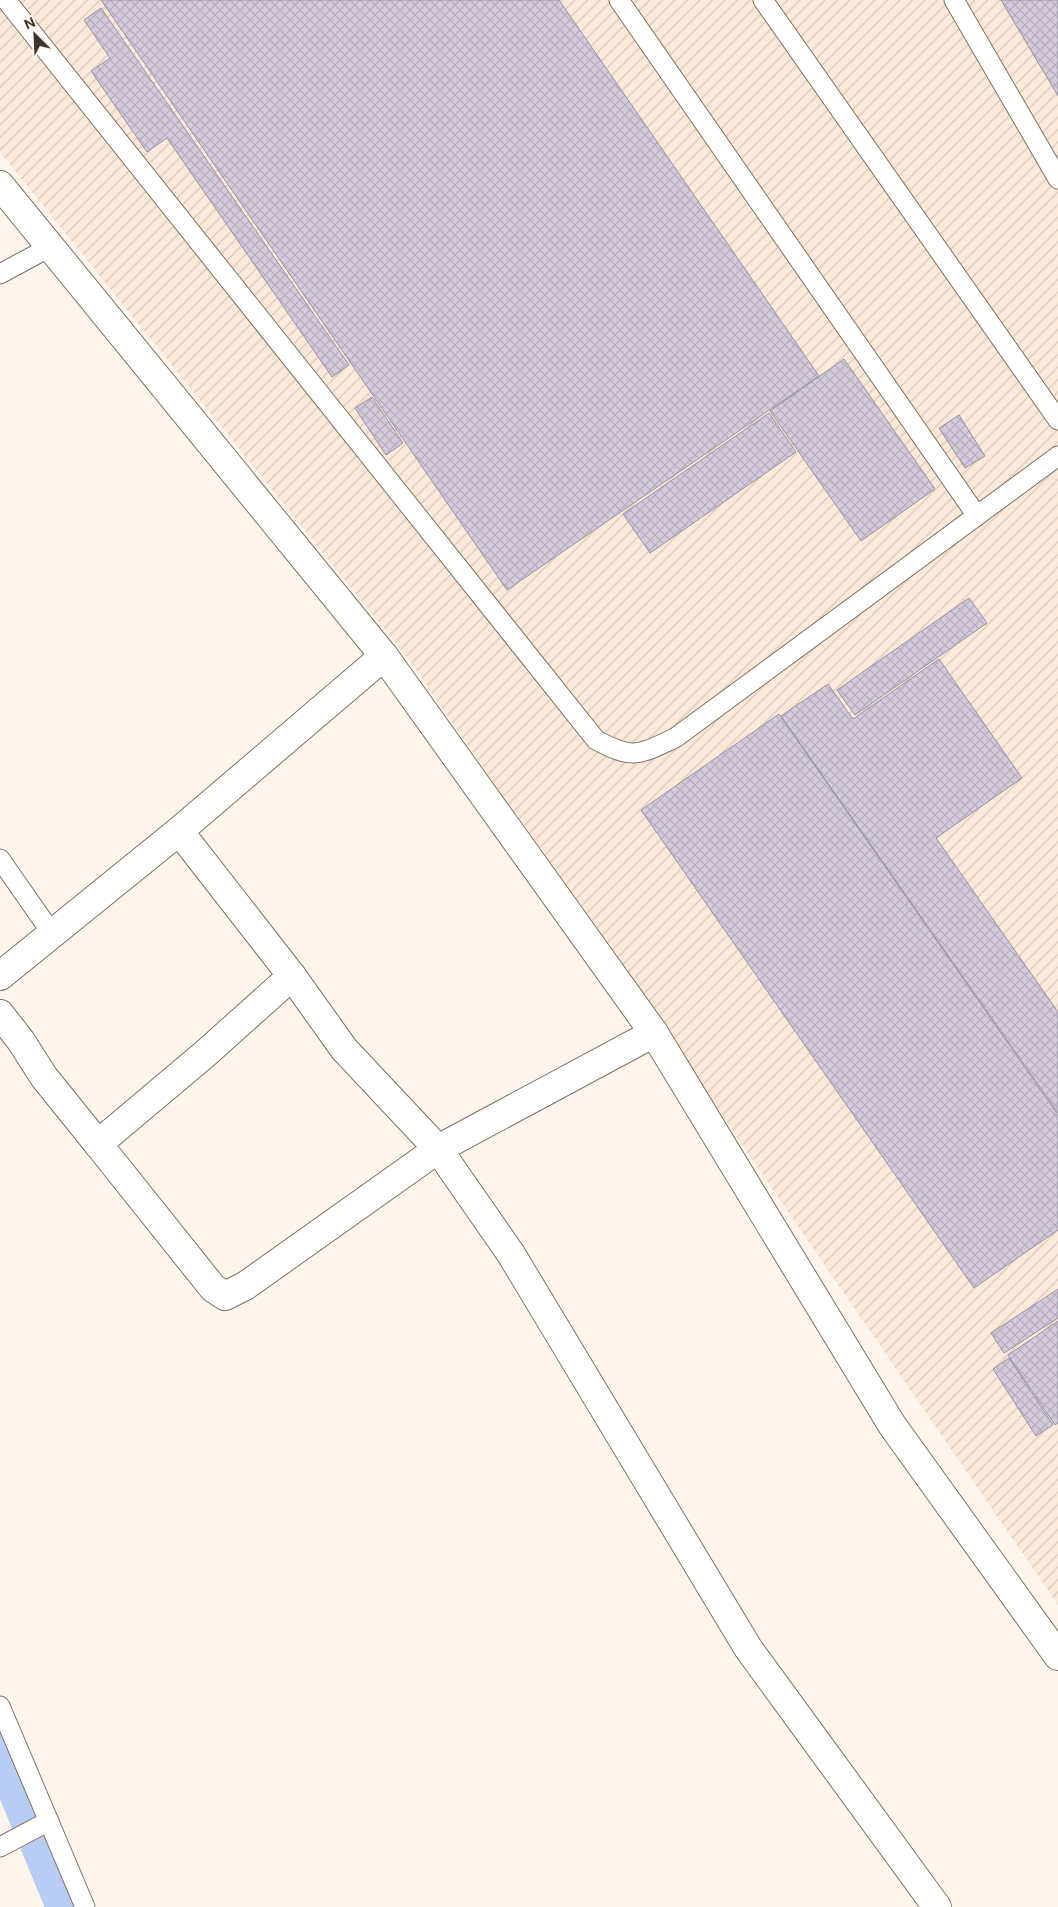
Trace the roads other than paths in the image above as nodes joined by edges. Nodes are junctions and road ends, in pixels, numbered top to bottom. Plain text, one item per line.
1 (6, 0) edge
2 (619, 0) edge
3 (764, 0) edge
4 (954, 0) edge
5 (1058, 179) edge
6 (0, 186) edge
7 (50, 247) junction
8 (0, 274) edge
9 (1058, 420) edge
10 (1058, 456) edge
11 (977, 516) junction
12 (384, 656) junction
13 (179, 832) junction
14 (0, 859) edge
15 (53, 935) junction
16 (0, 976) edge
17 (292, 976) junction
18 (0, 1014) edge
19 (654, 1034) junction
20 (98, 1144) junction
21 (438, 1149) junction
22 (1058, 1656) edge
23 (0, 1706) edge
24 (42, 1825) junction
25 (5, 1844) edge
26 (85, 1907) edge
27 (937, 1907) edge

1 - 11 lane
2 - 11 lane
3 - 9 lane
4 - 5 lane
6 - 7 street
7 - 8 lane
7 - 12 street
10 - 11 lane
12 - 13 street
12 - 19 street
13 - 15 street
13 - 17 street
14 - 15 lane
15 - 16 street
17 - 20 street
17 - 21 street
18 - 20 street
19 - 21 street
19 - 22 street
20 - 21 street
21 - 27 street
23 - 24 lane
24 - 25 lane
24 - 26 lane

